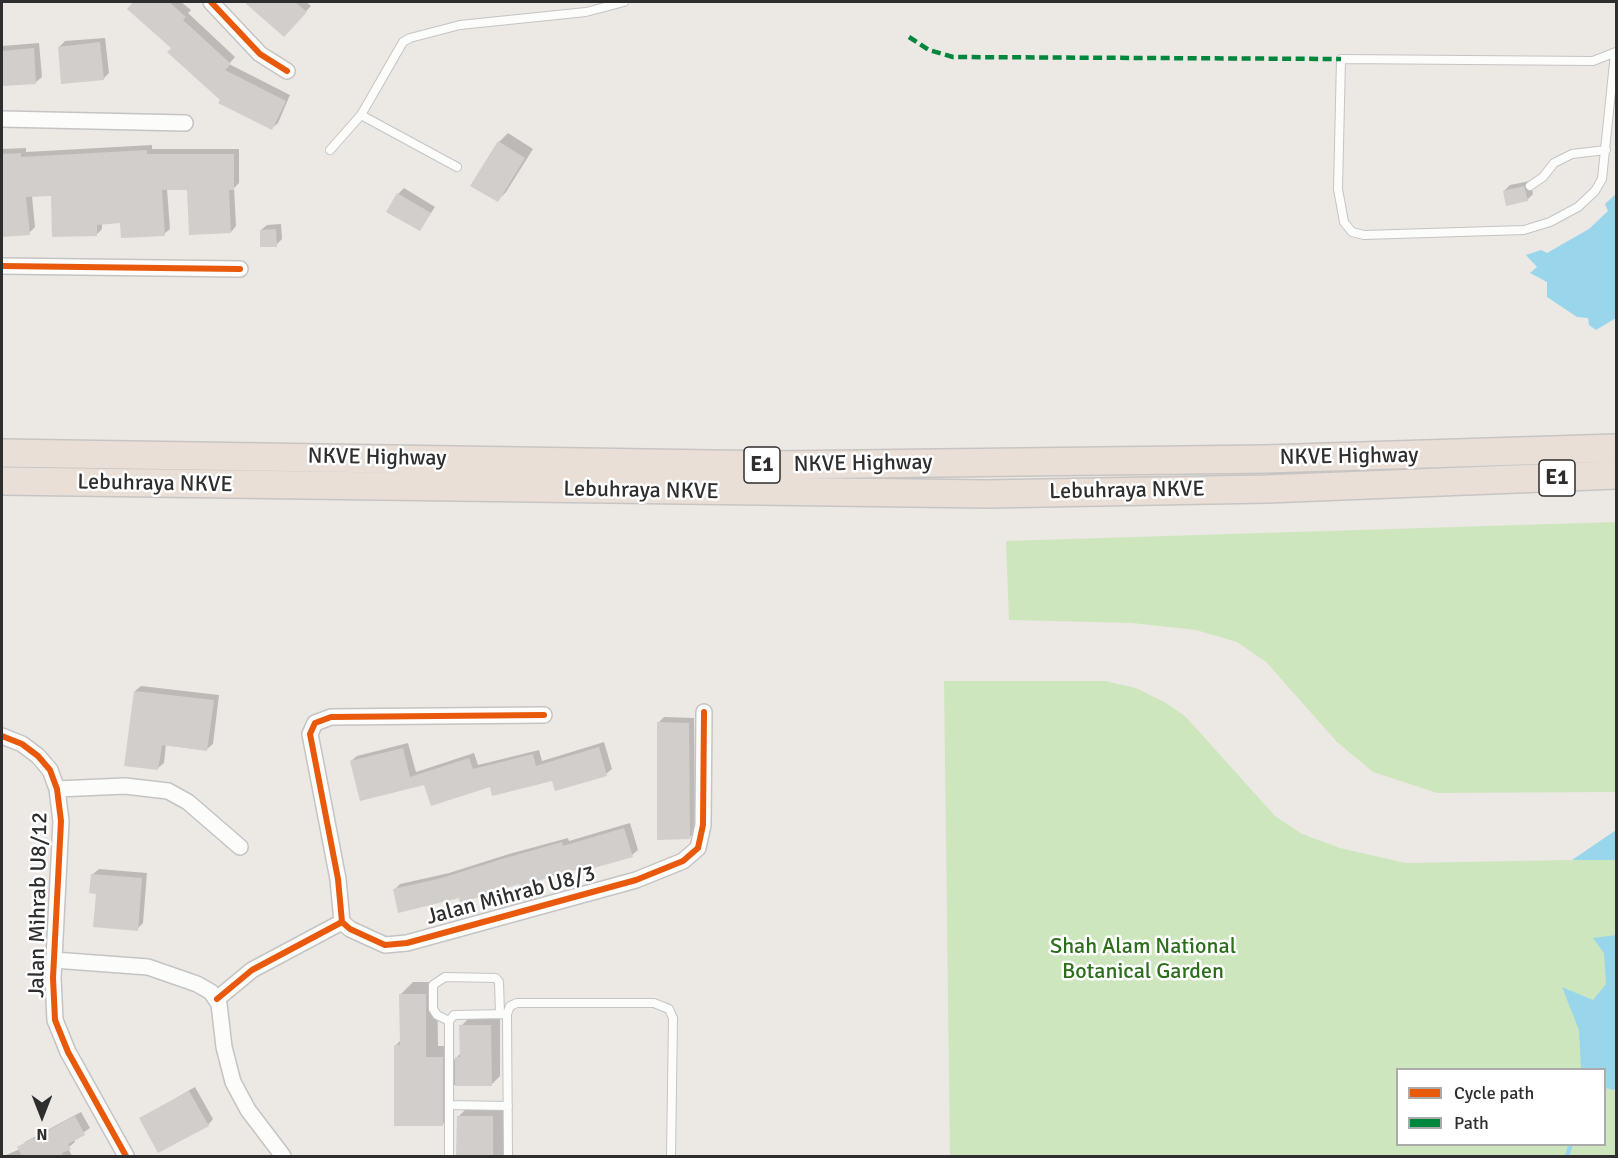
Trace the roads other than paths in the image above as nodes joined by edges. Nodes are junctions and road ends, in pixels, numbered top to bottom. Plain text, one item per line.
1 (211, 2) edge
2 (624, 2) edge
3 (1616, 52) edge
4 (288, 70) dead end
5 (361, 115) junction
6 (2, 119) edge
7 (185, 123) dead end
8 (330, 150) dead end
9 (1606, 150) junction
10 (457, 167) dead end
11 (1530, 186) dead end
12 (2, 266) edge
13 (240, 269) dead end
14 (1617, 448) edge
15 (2, 453) edge
16 (1617, 475) edge
17 (2, 481) edge
18 (704, 712) dead end
19 (544, 715) dead end
20 (2, 736) edge
21 (57, 789) junction
22 (240, 847) dead end
23 (342, 922) junction
24 (54, 960) junction
25 (217, 999) junction
26 (503, 1014) junction
27 (449, 1021) junction
28 (449, 1105) junction
29 (508, 1106) junction
30 (126, 1156) edge
31 (284, 1156) edge
32 (449, 1156) edge
33 (508, 1156) edge
34 (671, 1156) edge

1 - 4 street
2 - 5 lane
3 - 9 lane
3 - 9 lane
5 - 8 lane
5 - 10 lane
6 - 7 street
9 - 11 lane
12 - 13 street
14 - 15 highway, NKVE Highway / E1
16 - 17 highway, Lebuhraya NKVE / E1
18 - 23 street, Jalan Mihrab U8/3
19 - 23 street
20 - 21 street, Jalan Mihrab U8/12
21 - 22 street
21 - 24 street, Jalan Mihrab U8/12
23 - 25 street
24 - 25 street
24 - 30 street, Jalan Mihrab U8/12
25 - 31 street
26 - 27 lane
26 - 27 lane
26 - 29 lane
26 - 34 lane
27 - 28 lane
28 - 29 lane
28 - 32 lane
29 - 33 lane

